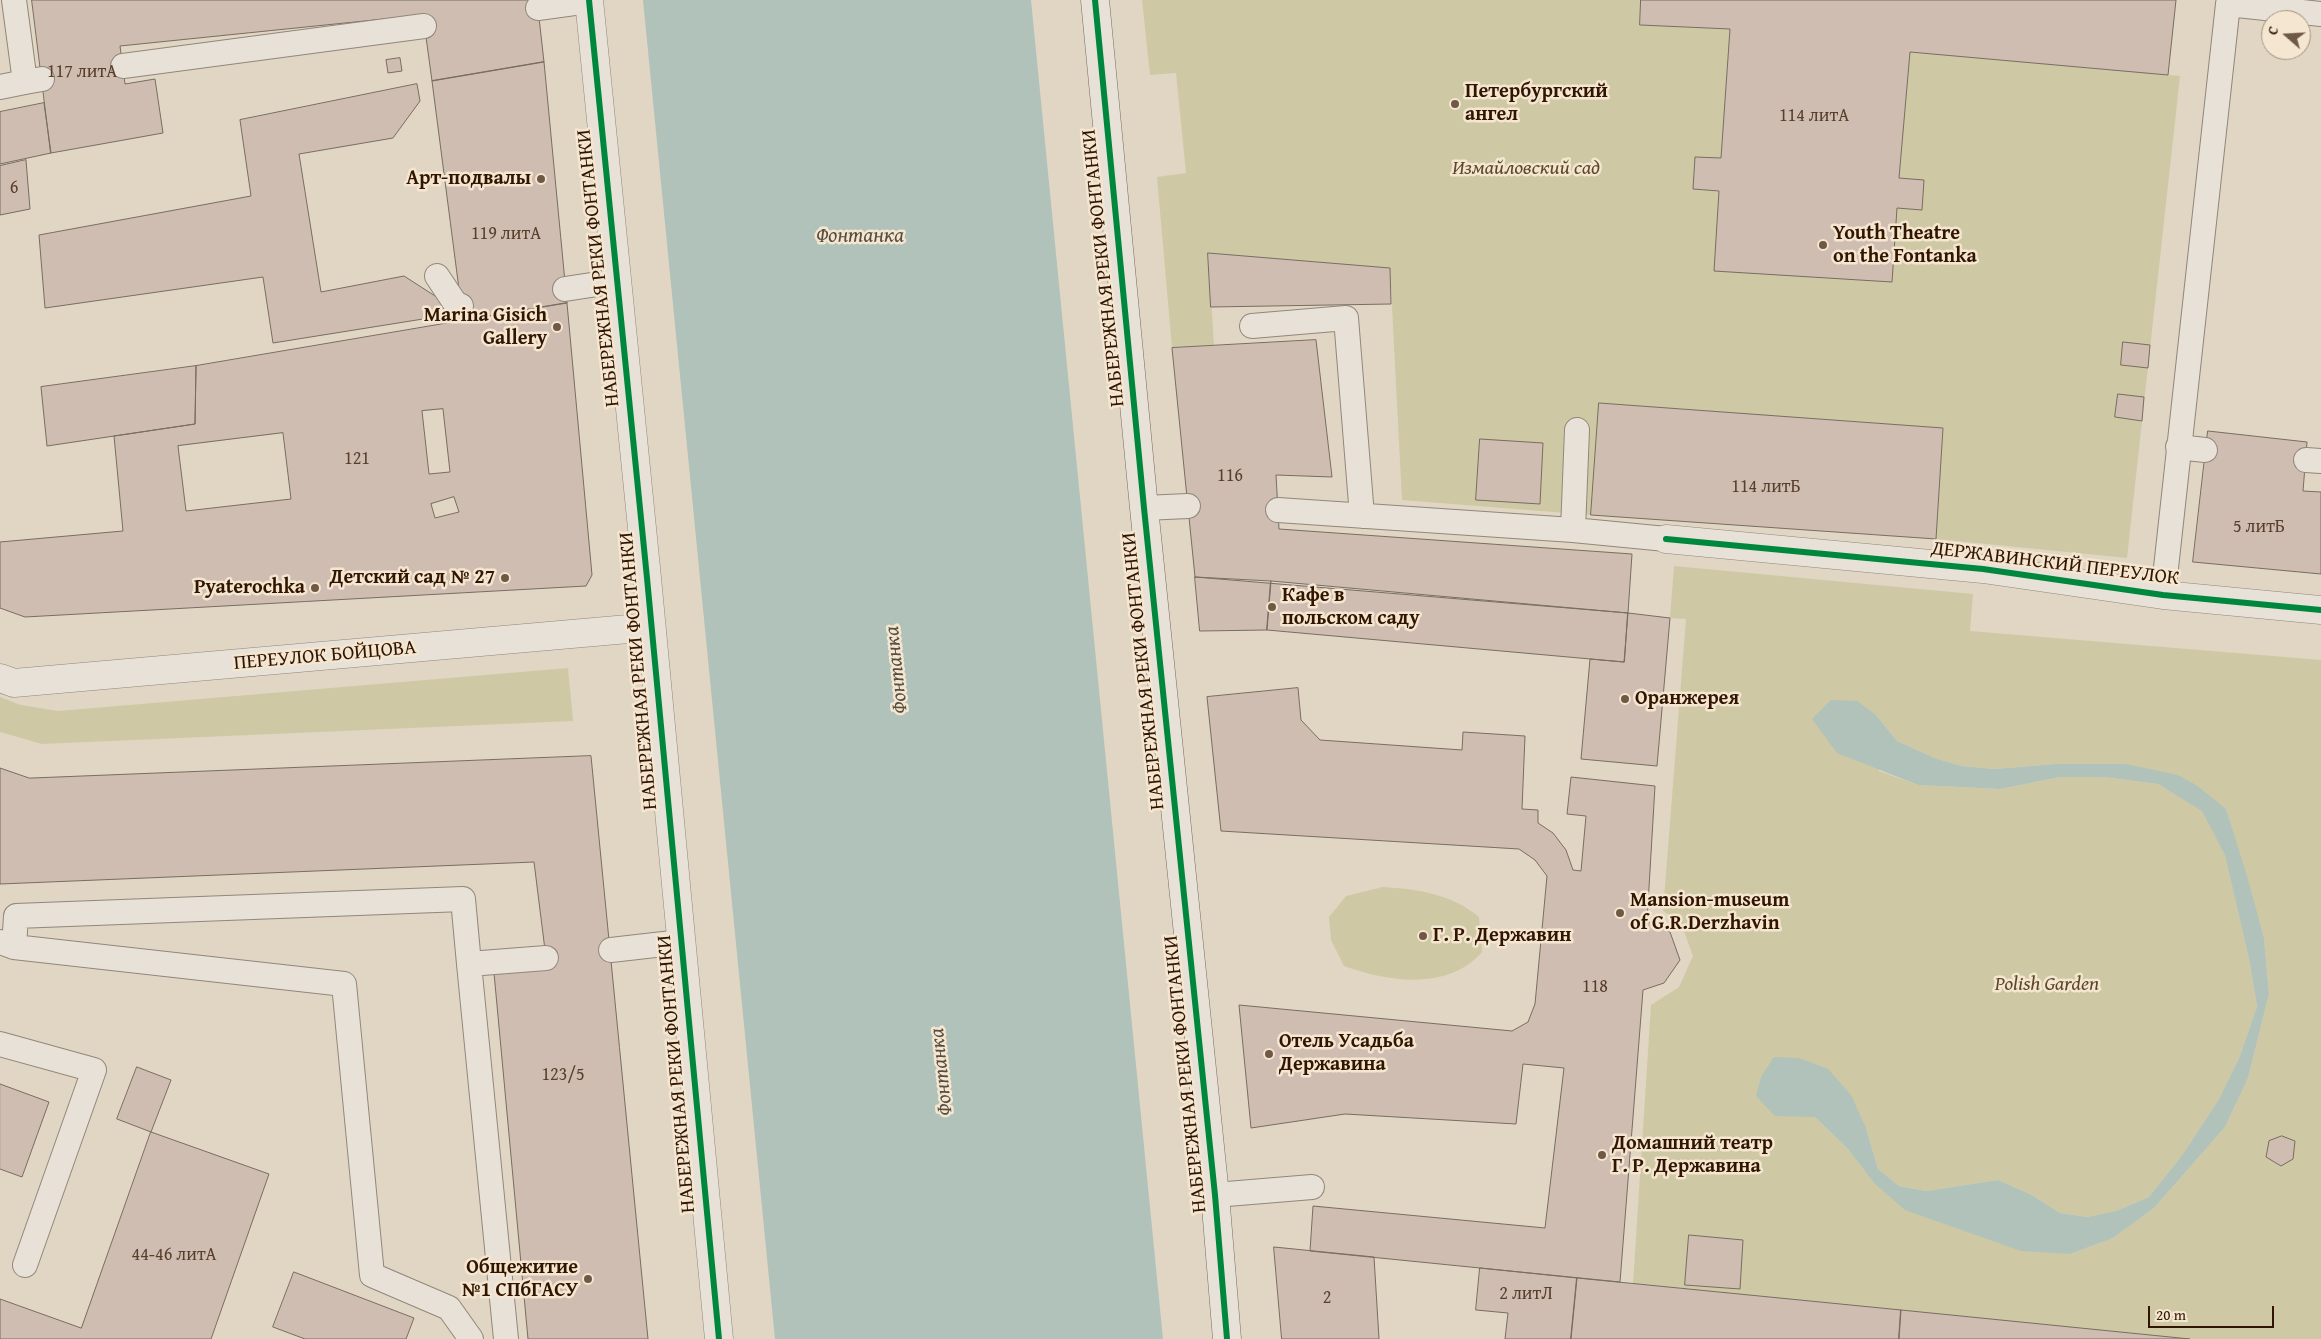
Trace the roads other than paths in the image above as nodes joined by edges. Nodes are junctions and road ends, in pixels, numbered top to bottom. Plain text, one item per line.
1 (14, 0) edge
2 (589, 0) edge
3 (1094, 0) edge
4 (538, 8) dead end
5 (2321, 14) edge
6 (424, 26) dead end
7 (123, 66) dead end
8 (0, 87) edge
9 (437, 276) dead end
10 (617, 281) junction
11 (565, 289) dead end
12 (461, 306) dead end
13 (1252, 326) dead end
14 (1577, 430) dead end
15 (2178, 447) junction
16 (2205, 450) dead end
17 (1188, 506) dead end
18 (1144, 508) junction
19 (1278, 510) dead end
20 (1362, 516) junction
21 (1573, 530) junction
22 (1666, 539) joint
23 (2163, 595) junction
24 (2321, 610) edge
25 (651, 627) junction
26 (0, 678) edge
27 (681, 942) junction
28 (7, 944) edge
29 (611, 950) dead end
30 (546, 958) dead end
31 (469, 964) junction
32 (0, 1044) edge
33 (1312, 1187) dead end
34 (1215, 1195) junction
35 (25, 1265) dead end
36 (471, 1339) edge
37 (506, 1339) edge
38 (719, 1339) edge
39 (1227, 1339) edge

1 - 8 lane
2 - 4 lane
2 - 10 street, НАБЕРЕЖНАЯ РЕКИ ФОНТАНКИ
3 - 18 street, НАБЕРЕЖНАЯ РЕКИ ФОНТАНКИ
5 - 15 lane
6 - 7 lane
9 - 12 lane
10 - 11 lane
10 - 25 street, НАБЕРЕЖНАЯ РЕКИ ФОНТАНКИ
13 - 20 lane
14 - 21 lane
15 - 16 lane
15 - 23 lane
17 - 18 lane
18 - 34 street, НАБЕРЕЖНАЯ РЕКИ ФОНТАНКИ
19 - 20 lane
20 - 21 lane
21 - 22 lane
22 - 23 street, ДЕРЖАВИНСКИЙ ПЕРЕУЛОК
23 - 24 street, ДЕРЖАВИНСКИЙ ПЕРЕУЛОК
25 - 26 street, ПЕРЕУЛОК БОЙЦОВА
25 - 27 street, НАБЕРЕЖНАЯ РЕКИ ФОНТАНКИ
27 - 29 lane
27 - 38 street, НАБЕРЕЖНАЯ РЕКИ ФОНТАНКИ
28 - 31 lane
28 - 36 lane
30 - 31 lane
31 - 37 lane
32 - 35 lane
33 - 34 lane
34 - 39 street, НАБЕРЕЖНАЯ РЕКИ ФОНТАНКИ

